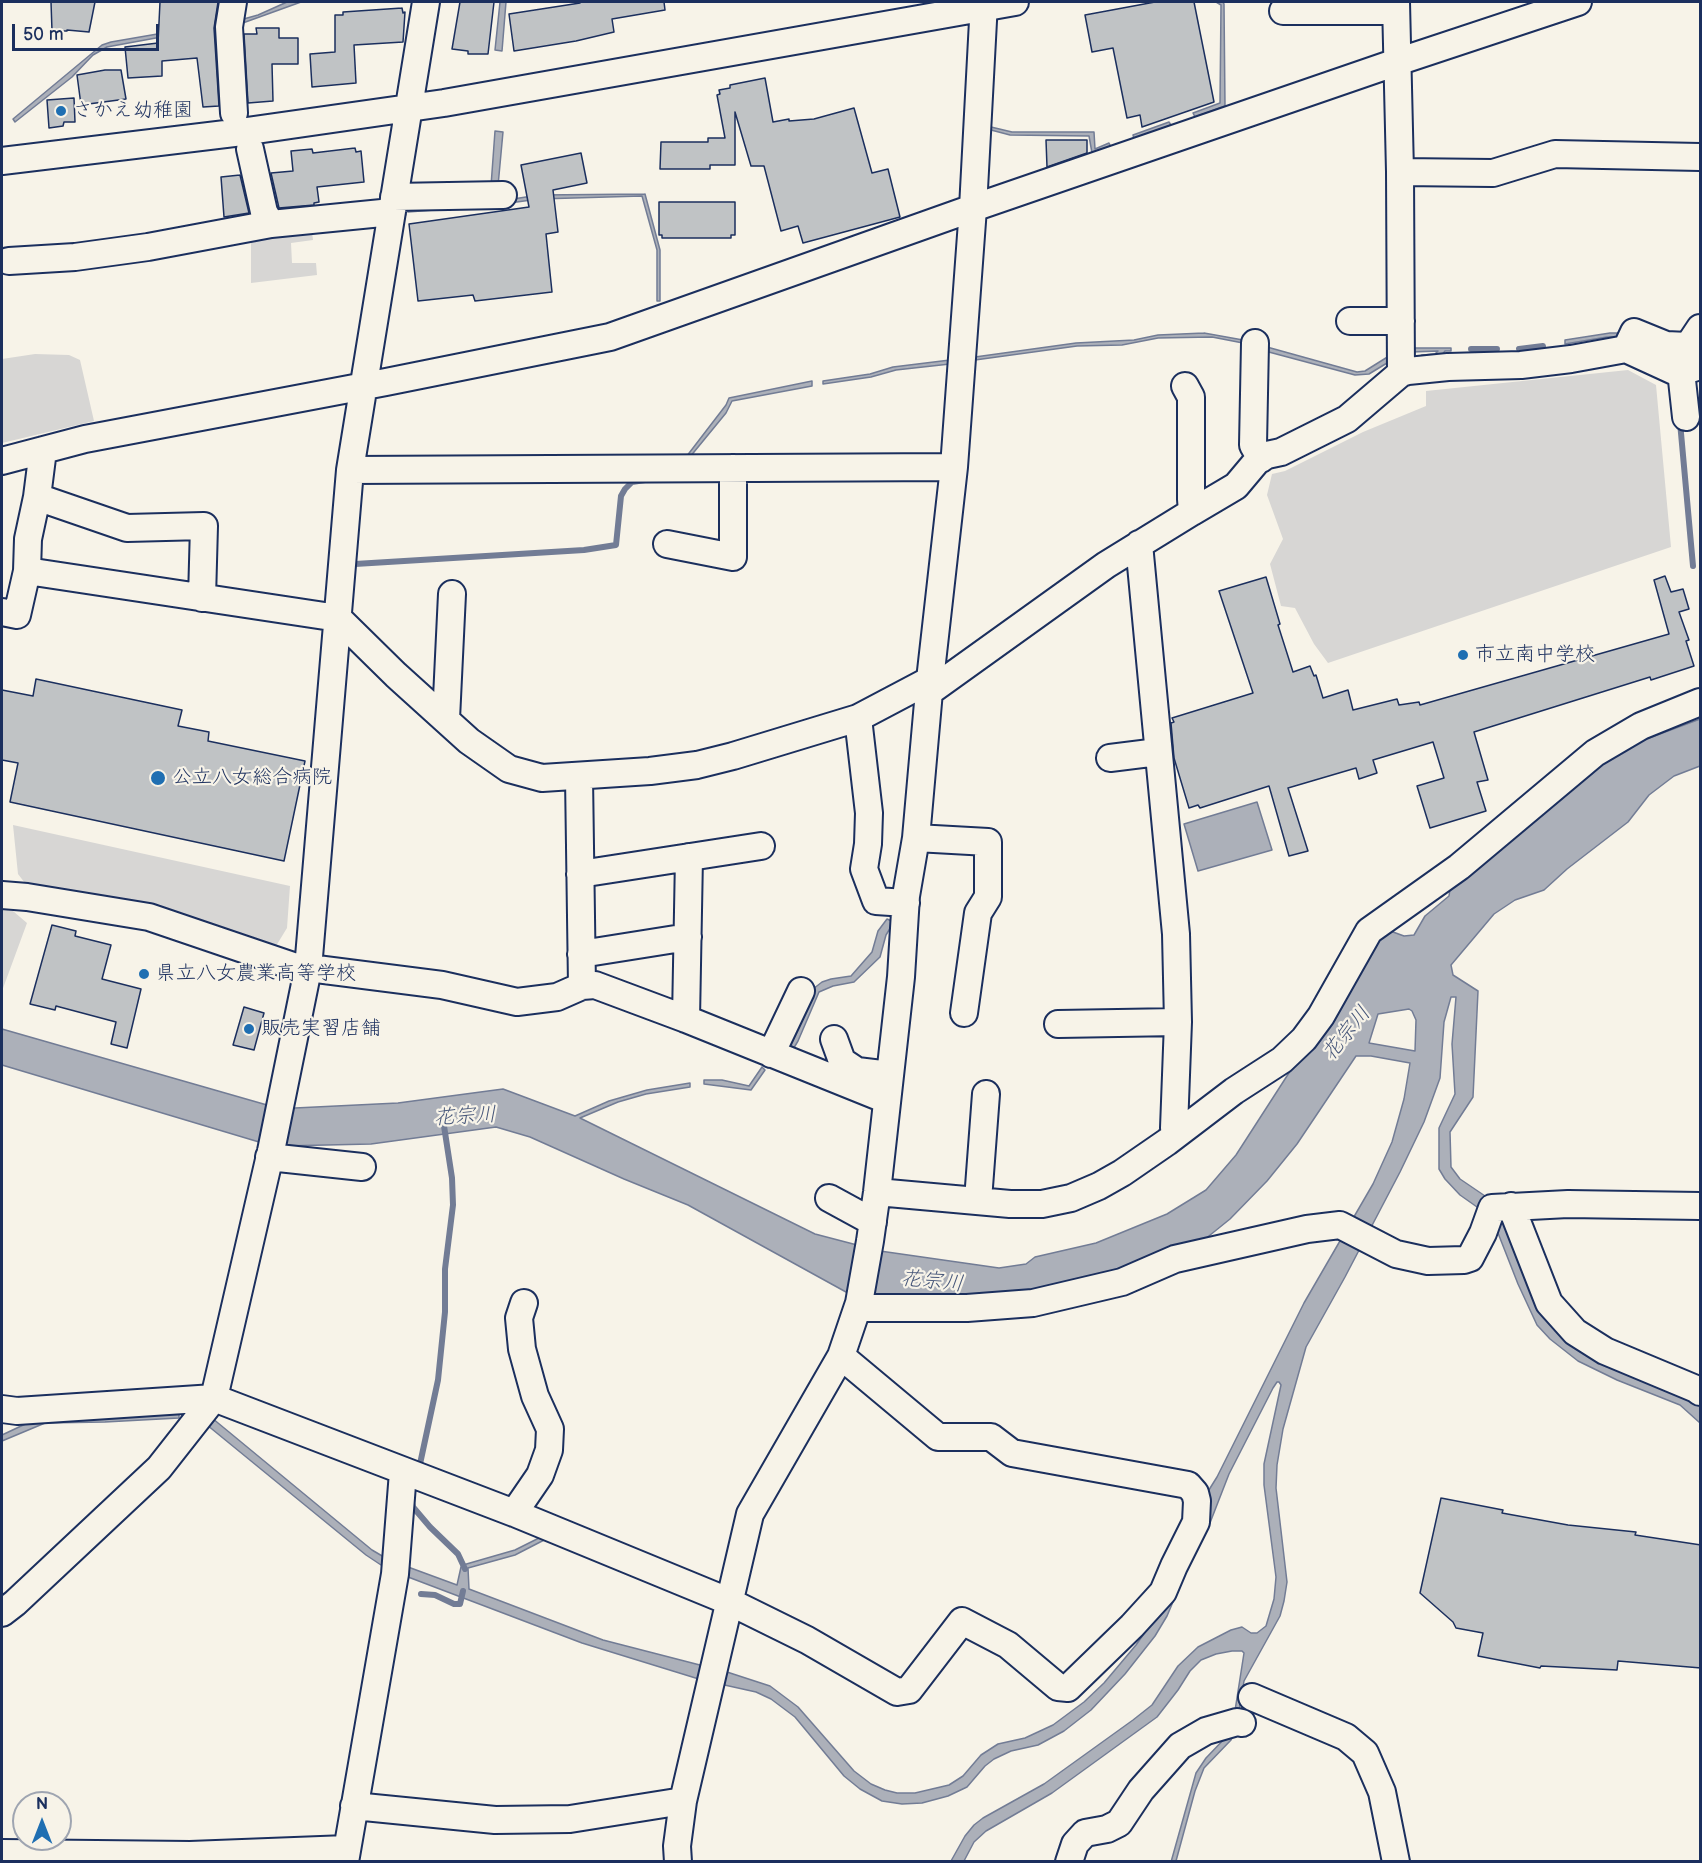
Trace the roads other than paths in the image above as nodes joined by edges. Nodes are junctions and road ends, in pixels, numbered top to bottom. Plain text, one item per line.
1 (233, 2) edge
2 (426, 2) edge
3 (1015, 2) edge
4 (1578, 2) edge
5 (984, 4) edge
6 (1396, 6) edge
7 (1282, 11) dead end
8 (1397, 62) junction
9 (409, 108) junction
10 (234, 113) dead end
11 (250, 149) dead end
12 (1701, 157) edge
13 (2, 161) edge
14 (1400, 172) junction
15 (503, 195) dead end
16 (393, 205) junction
17 (973, 208) junction
18 (271, 224) junction
19 (9, 261) dead end
20 (1350, 321) dead end
21 (1401, 321) junction
22 (1701, 327) edge
23 (1255, 343) dead end
24 (1626, 349) junction
25 (1691, 369) edge
26 (1401, 373) junction
27 (363, 386) junction
28 (1185, 387) dead end
29 (1686, 417) dead end
30 (43, 450) junction
31 (1261, 459) junction
32 (2, 461) edge
33 (954, 467) junction
34 (734, 468) junction
35 (350, 470) junction
36 (37, 497) junction
37 (1192, 512) junction
38 (667, 544) dead end
39 (1139, 544) junction
40 (27, 571) junction
41 (452, 594) dead end
42 (202, 598) junction
43 (2, 612) edge
44 (338, 618) junction
45 (929, 686) junction
46 (1701, 702) edge
47 (858, 718) junction
48 (447, 719) junction
49 (1158, 752) junction
50 (1110, 758) dead end
51 (579, 777) junction
52 (916, 838) junction
53 (761, 846) dead end
54 (689, 857) junction
55 (580, 874) junction
56 (2, 876) edge
57 (2, 895) edge
58 (27, 897) junction
59 (906, 903) junction
60 (688, 937) junction
61 (581, 954) junction
62 (308, 969) junction
63 (582, 986) junction
64 (801, 991) dead end
65 (964, 1013) dead end
66 (686, 1019) junction
67 (1178, 1022) junction
68 (1058, 1024) dead end
69 (834, 1039) dead end
70 (771, 1054) junction
71 (888, 1088) junction
72 (986, 1094) dead end
73 (1173, 1128) dead end
74 (270, 1154) junction
75 (362, 1167) dead end
76 (877, 1192) junction
77 (829, 1198) dead end
78 (978, 1200) junction
79 (1511, 1206) junction
80 (1701, 1206) edge
81 (871, 1232) junction
82 (524, 1303) dead end
83 (859, 1305) junction
84 (842, 1356) junction
85 (1701, 1392) edge
86 (214, 1398) junction
87 (2, 1409) edge
88 (403, 1472) junction
89 (514, 1513) junction
90 (728, 1601) junction
91 (2, 1613) edge
92 (1251, 1697) dead end
93 (1242, 1723) dead end
94 (683, 1801) junction
95 (354, 1806) junction
96 (2, 1853) edge
97 (346, 1855) edge
98 (190, 1858) edge
99 (678, 1862) edge
100 (1069, 1862) edge
101 (1396, 1862) edge

1 - 10 street
2 - 9 street
3 - 5 street
4 - 8 street
5 - 9 street
5 - 17 street
6 - 7 street
6 - 8 street
8 - 14 street
8 - 17 street
9 - 13 street
9 - 16 street
11 - 18 street
12 - 14 street
14 - 21 street
15 - 16 street
16 - 18 street
16 - 27 street
17 - 27 street
17 - 33 street
18 - 19 street
20 - 21 street
21 - 26 street
22 - 24 street
23 - 31 street
24 - 25 street
24 - 26 street
25 - 29 street
26 - 31 street
27 - 30 street
27 - 35 street
28 - 37 street
30 - 32 street
30 - 36 street
31 - 37 street
33 - 34 street
33 - 45 street
34 - 35 street
34 - 38 street
35 - 44 street
36 - 40 street
36 - 42 street
37 - 39 street
39 - 45 street
39 - 49 street
40 - 42 street
40 - 43 street
41 - 48 street
42 - 44 street
44 - 48 street
44 - 62 street
45 - 47 street
45 - 52 street
46 - 78 street
47 - 51 street
47 - 59 street
48 - 51 street
49 - 50 street
49 - 67 street
51 - 55 street
52 - 59 street
52 - 65 street
53 - 54 street
54 - 55 street
54 - 60 street
55 - 61 street
56 - 58 street
57 - 58 street
58 - 62 street
59 - 71 street
60 - 61 street
60 - 66 street
61 - 63 street
62 - 63 street
62 - 74 street
63 - 66 street
64 - 70 street
66 - 70 street
67 - 68 street
67 - 73 street
69 - 71 street
70 - 71 street
71 - 76 street
72 - 78 street
74 - 75 street
74 - 86 street
76 - 78 street
76 - 81 street
77 - 81 street
79 - 80 street
79 - 83 street
79 - 85 street
81 - 83 street
82 - 89 street
83 - 84 street
84 - 90 street
84 - 90 street
86 - 87 street
86 - 88 street
86 - 91 street
88 - 89 street
88 - 95 street
89 - 90 street
90 - 94 street
92 - 101 street
93 - 100 street
94 - 95 street
94 - 99 street
95 - 97 street
96 - 98 street
97 - 98 street

